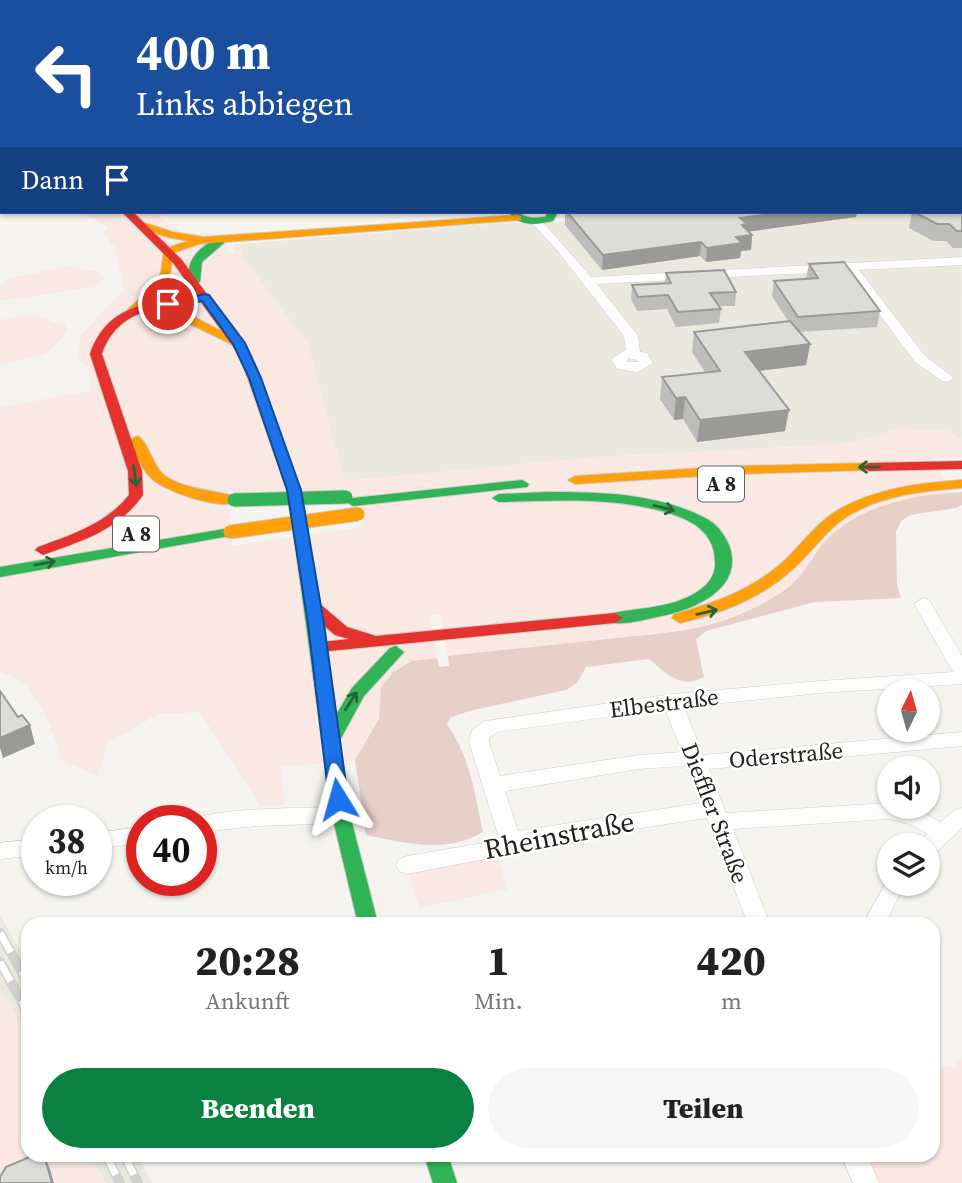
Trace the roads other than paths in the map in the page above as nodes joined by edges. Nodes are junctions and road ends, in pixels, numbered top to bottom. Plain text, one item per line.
1 (129, 214) edge
2 (515, 214) edge
3 (551, 217) edge
4 (142, 225) junction
5 (224, 240) junction
6 (168, 251) junction
7 (962, 261) edge
8 (850, 267) junction
9 (587, 281) junction
10 (194, 282) junction
11 (208, 301) junction
12 (127, 314) junction
13 (157, 319) junction
14 (239, 343) junction
15 (633, 354) dead end
16 (947, 378) dead end
17 (962, 465) edge
18 (951, 478) edge
19 (499, 498) junction
20 (354, 504) junction
21 (230, 525) junction
22 (43, 550) junction
23 (0, 559) edge
24 (0, 572) edge
25 (922, 604) dead end
26 (314, 608) junction
27 (395, 646) junction
28 (320, 654) junction
29 (962, 672) edge
30 (962, 678) edge
31 (672, 701) junction
32 (962, 739) edge
33 (330, 741) junction
34 (694, 761) junction
35 (494, 785) junction
36 (341, 815) junction
37 (715, 816) junction
38 (962, 816) edge
39 (217, 822) edge
40 (932, 833) edge
41 (940, 834) edge
42 (510, 840) junction
43 (21, 849) edge
44 (0, 851) edge
45 (407, 865) dead end
46 (888, 896) edge
47 (366, 917) edge
48 (756, 917) edge
49 (878, 917) edge
50 (438, 1162) edge
51 (857, 1162) edge
52 (445, 1183) edge
53 (866, 1183) edge

1 - 4 main road
2 - 3 main road
2 - 5 main road
3 - 9 street
4 - 5 main road
4 - 6 main road
5 - 6 main road
5 - 10 main road
6 - 10 main road
6 - 12 main road
7 - 8 street
8 - 9 street
8 - 16 street
9 - 15 street
10 - 11 main road
11 - 12 main road
11 - 13 main road
11 - 14 main road
12 -> 22 main road
13 - 14 main road
13 - 20 main road, bridge
14 - 26 main road
17 - 18 main road, A 8
18 - 19 main road, A 8
18 -> 20 main road, A 8
27 -> 18 main road
19 - 20 main road, A 8
19 -> 27 main road
20 - 21 main road, A 8, bridge
21 - 22 main road, A 8
24 -> 21 main road, A 8
22 - 23 main road, A 8
25 - 29 street
26 - 27 main road
26 - 28 main road
27 - 28 main road
33 -> 27 main road
28 - 33 main road
30 - 31 street, Elbestraße
31 - 34 street, Dieffler Straße
31 - 35 street, Elbestraße
32 - 34 street, Oderstraße
33 - 36 main road
34 - 35 street, Oderstraße
34 - 37 street, Dieffler Straße
35 - 42 street, Elbestraße
36 - 39 street
36 - 47 main road
37 - 40 street, Rheinstraße
37 - 42 street, Rheinstraße
37 - 48 street, Dieffler Straße
38 - 41 street
42 - 45 street, Rheinstraße
43 - 44 street
46 - 49 street
50 - 52 main road
51 - 53 street

